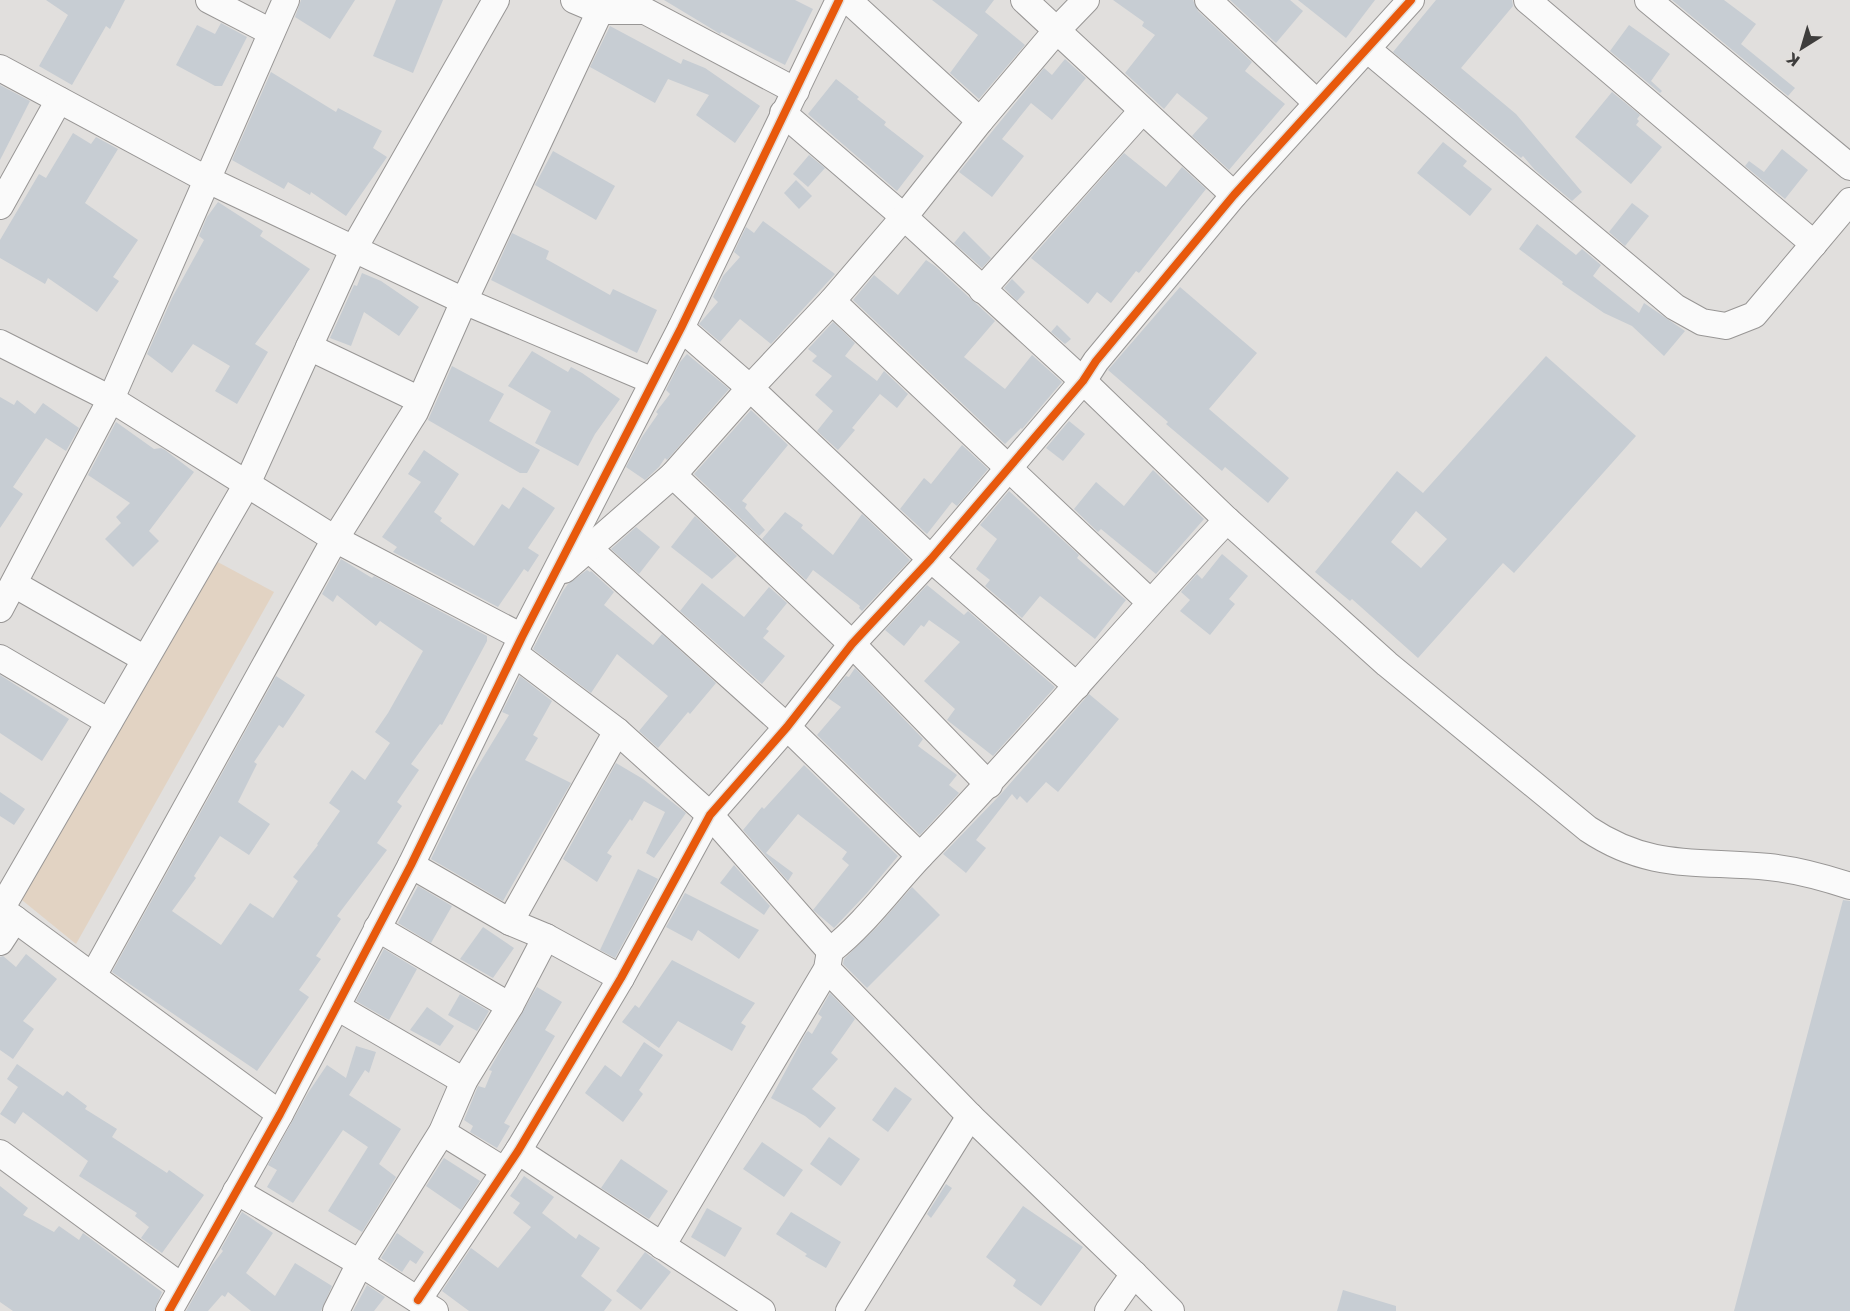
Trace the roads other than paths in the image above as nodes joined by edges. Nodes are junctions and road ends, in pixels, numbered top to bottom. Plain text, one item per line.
1 (209, 0) edge
2 (286, 0) edge
3 (496, 0) edge
4 (574, 0) edge
5 (839, 0) edge
6 (848, 0) edge
7 (1024, 0) edge
8 (1086, 0) edge
9 (1208, 0) edge
10 (1527, 0) edge
11 (1648, 0) edge
12 (1399, 4) edge
13 (654, 7) edge
14 (600, 11) junction
15 (1057, 30) junction
16 (271, 32) junction
17 (1367, 50) junction
18 (0, 68) edge
19 (796, 91) junction
20 (59, 100) junction
21 (1317, 103) junction
22 (1142, 111) junction
23 (783, 113) junction
24 (980, 121) junction
25 (1850, 166) edge
26 (206, 179) junction
27 (1234, 195) junction
28 (1850, 201) edge
29 (0, 206) edge
30 (904, 217) junction
31 (1814, 244) junction
32 (353, 249) junction
33 (982, 290) junction
34 (464, 301) junction
35 (832, 302) junction
36 (681, 328) junction
37 (0, 343) edge
38 (309, 346) junction
39 (653, 381) junction
40 (1083, 381) junction
41 (750, 388) junction
42 (111, 399) junction
43 (420, 400) junction
44 (1007, 468) junction
45 (673, 475) junction
46 (246, 484) junction
47 (1227, 520) junction
48 (335, 539) junction
49 (588, 548) junction
50 (931, 559) junction
51 (553, 579) junction
52 (14, 584) junction
53 (1150, 602) junction
54 (0, 609) edge
55 (852, 644) junction
56 (518, 646) junction
57 (0, 657) edge
58 (145, 659) junction
59 (1077, 686) junction
60 (109, 722) junction
61 (787, 727) junction
62 (617, 731) junction
63 (989, 785) junction
64 (710, 815) junction
65 (920, 856) junction
66 (411, 865) junction
67 (1850, 886) edge
68 (5, 912) edge
69 (510, 922) junction
70 (377, 928) junction
71 (546, 938) junction
72 (0, 942) edge
73 (828, 960) junction
74 (93, 976) junction
75 (621, 978) junction
76 (510, 1006) junction
77 (337, 1007) junction
78 (464, 1082) junction
79 (280, 1114) junction
80 (970, 1116) junction
81 (442, 1132) junction
82 (0, 1153) edge
83 (511, 1161) junction
84 (236, 1191) junction
85 (662, 1246) junction
86 (360, 1263) junction
87 (1134, 1274) junction
88 (182, 1287) junction
89 (426, 1305) edge
90 (169, 1311) edge
91 (336, 1311) edge
92 (762, 1311) edge
93 (849, 1311) edge
94 (1108, 1311) edge
95 (1171, 1311) edge

1 - 16 street
2 - 16 street
3 - 32 street
4 - 14 street
5 - 19 street
6 - 24 street
7 - 15 street
8 - 15 street
9 - 21 street
10 - 31 street
11 - 25 street
12 - 17 street
13 - 14 street
13 - 19 street
14 - 34 street
15 - 22 street
15 - 24 street
16 - 26 street
17 - 21 street
17 - 31 street
18 - 20 street
19 - 23 street
20 - 26 street
20 - 29 street
21 - 27 street
22 - 27 street
22 - 33 street
23 - 30 street
23 - 36 street
24 - 30 street
26 - 32 street
26 - 42 street
27 - 40 street
28 - 31 street
30 - 33 street
30 - 35 street
32 - 34 street
32 - 38 street
33 - 40 street
34 - 39 street
34 - 43 street
35 - 41 street
35 - 44 street
36 - 39 street
36 - 41 street
37 - 42 street
38 - 43 street
38 - 46 street
39 - 51 street
40 - 44 street
40 - 47 street
41 - 45 street
41 - 50 street
42 - 46 street
42 - 52 street
43 - 48 street
44 - 50 street
44 - 53 street
45 - 49 street
45 - 55 street
46 - 48 street
46 - 58 street
47 - 53 street
47 - 67 street
48 - 56 street
48 - 74 street
49 - 51 street
49 - 61 street
50 - 55 street
50 - 59 street
51 - 56 street
52 - 54 street
52 - 58 street
53 - 59 street
55 - 61 street
55 - 63 street
56 - 62 street
56 - 66 street
57 - 60 street
58 - 60 street
59 - 63 street
60 - 68 street
61 - 64 street
61 - 65 street
62 - 64 street
62 - 69 street
63 - 65 street
64 - 73 street
64 - 75 street
65 - 73 street
66 - 69 street
66 - 70 street
68 - 72 street
68 - 74 street
69 - 71 street
70 - 76 street
70 - 77 street
71 - 75 street
71 - 76 street
73 - 80 street
73 - 85 street
74 - 79 street
75 - 83 street
76 - 78 street
77 - 78 street
77 - 79 street
78 - 81 street
79 - 84 street
80 - 87 street
80 - 93 street
81 - 83 street
81 - 86 street
82 - 88 street
83 - 85 street
83 - 89 street
84 - 86 street
84 - 88 street
85 - 92 street
86 - 89 street
86 - 91 street
87 - 94 street
87 - 95 street
88 - 90 street

